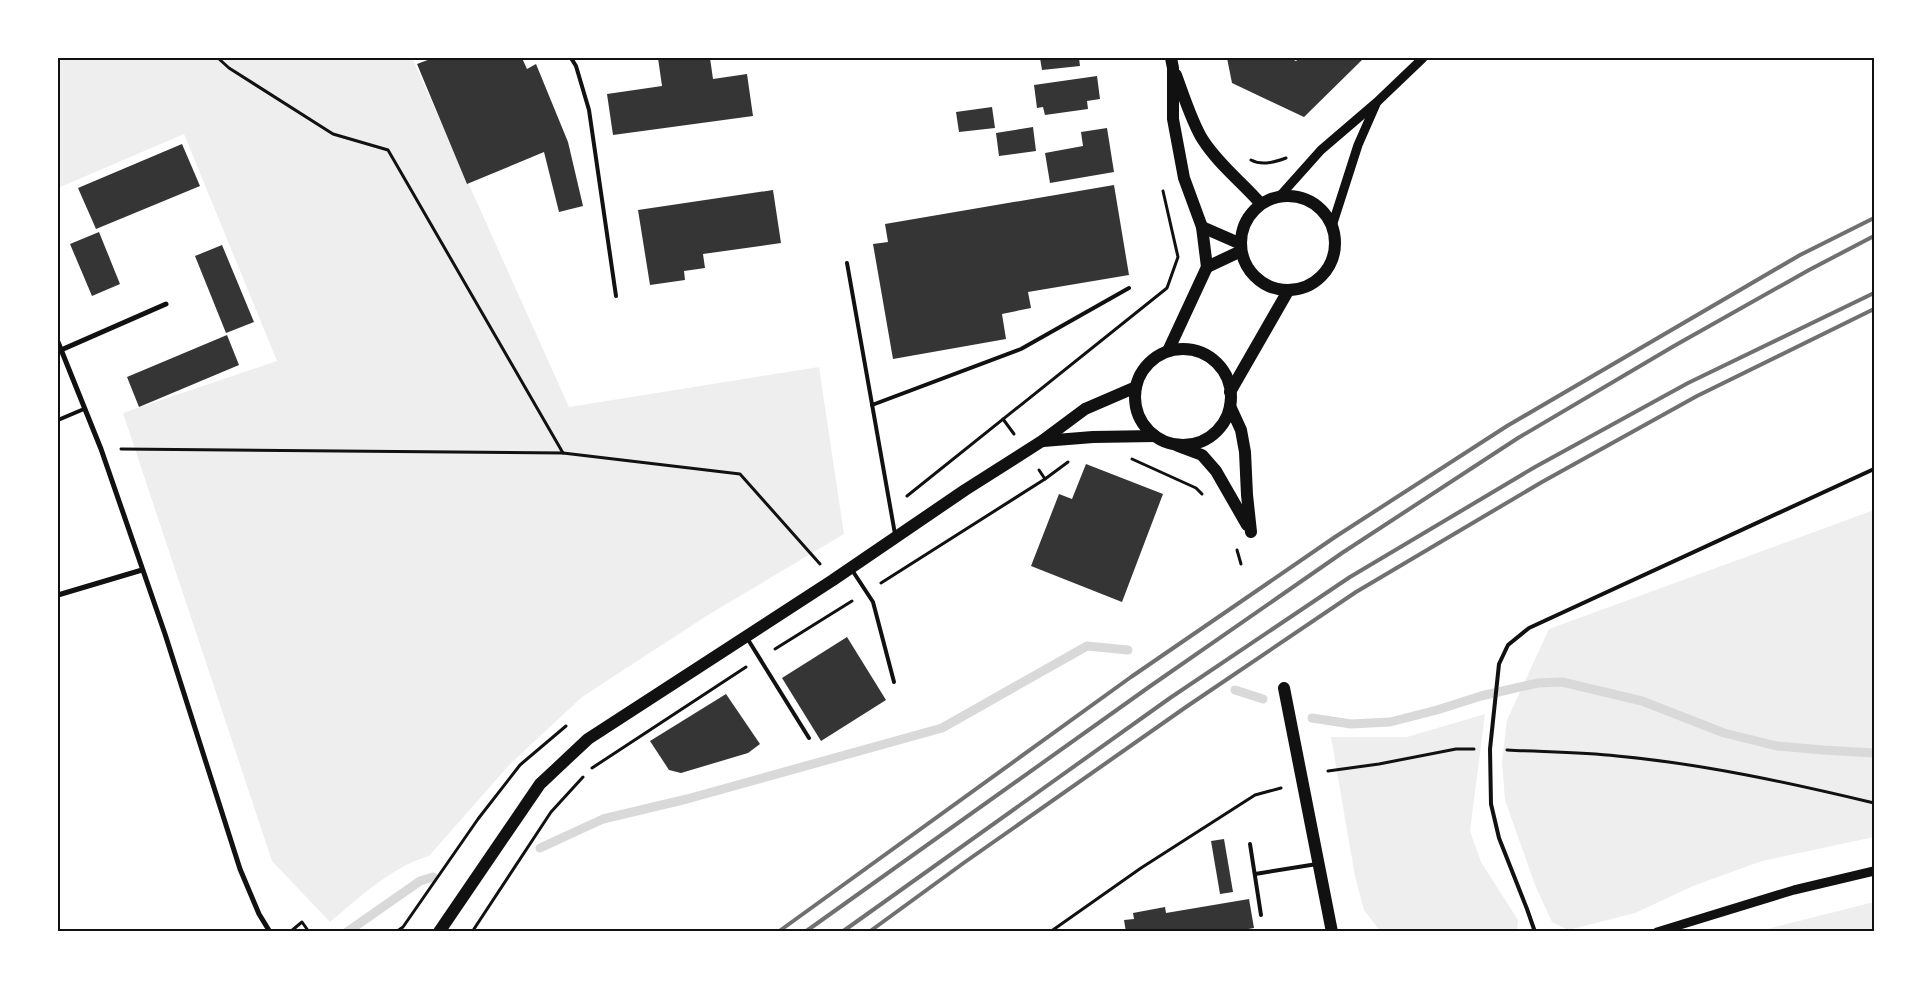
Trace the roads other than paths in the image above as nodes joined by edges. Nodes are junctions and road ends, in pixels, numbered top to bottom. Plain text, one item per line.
1 (571, 58) edge
2 (1423, 58) edge
3 (1172, 63) edge
4 (1377, 102) junction
5 (1279, 197) junction
6 (1261, 204) junction
7 (1332, 226) junction
8 (1202, 227) junction
9 (1241, 248) junction
10 (847, 263) dead end
11 (1207, 267) junction
12 (1129, 288) dead end
13 (1288, 291) junction
14 (616, 296) dead end
15 (166, 304) dead end
16 (58, 342) edge
17 (61, 350) junction
18 (1168, 351) junction
19 (1136, 386) junction
20 (1230, 392) junction
21 (872, 405) junction
22 (1230, 406) junction
23 (84, 409) junction
24 (58, 420) edge
25 (1155, 436) junction
26 (1042, 441) junction
27 (1167, 443) junction
28 (1874, 469) edge
29 (895, 538) junction
30 (851, 568) junction
31 (142, 570) junction
32 (58, 596) edge
33 (746, 638) junction
34 (894, 682) dead end
35 (1284, 688) dead end
36 (809, 738) dead end
37 (1250, 844) dead end
38 (1320, 864) junction
39 (1874, 871) edge
40 (1255, 874) junction
41 (1261, 915) dead end
42 (270, 932) edge
43 (439, 932) edge
44 (1332, 932) edge
45 (1535, 932) edge
46 (1657, 932) edge

1 - 14 lane
2 - 4 street
3 - 6 main road
3 - 8 main road
4 - 5 street
4 - 7 street
5 - 6 main road
5 - 7 main road
6 - 9 main road
7 - 13 main road
8 - 9 main road
8 - 11 main road
9 - 11 main road
9 - 13 main road
10 - 21 lane
11 - 18 main road
12 - 21 lane
13 - 20 main road
15 - 17 street
16 - 17 street
17 - 23 street
18 - 19 main road
18 - 20 main road
19 - 25 main road
19 - 26 main road
20 - 22 main road
21 - 29 lane
22 - 27 main road
22 - 27 main road
23 - 24 lane
23 - 31 street
25 - 26 main road
25 - 27 main road
26 - 29 main road
28 - 45 lane
29 - 30 main road
30 - 33 main road
30 - 34 lane
31 - 32 street
31 - 42 street
33 - 36 lane
33 - 43 main road
35 - 38 main road
37 - 40 lane
38 - 40 lane
38 - 44 main road
39 - 46 street
40 - 41 lane

